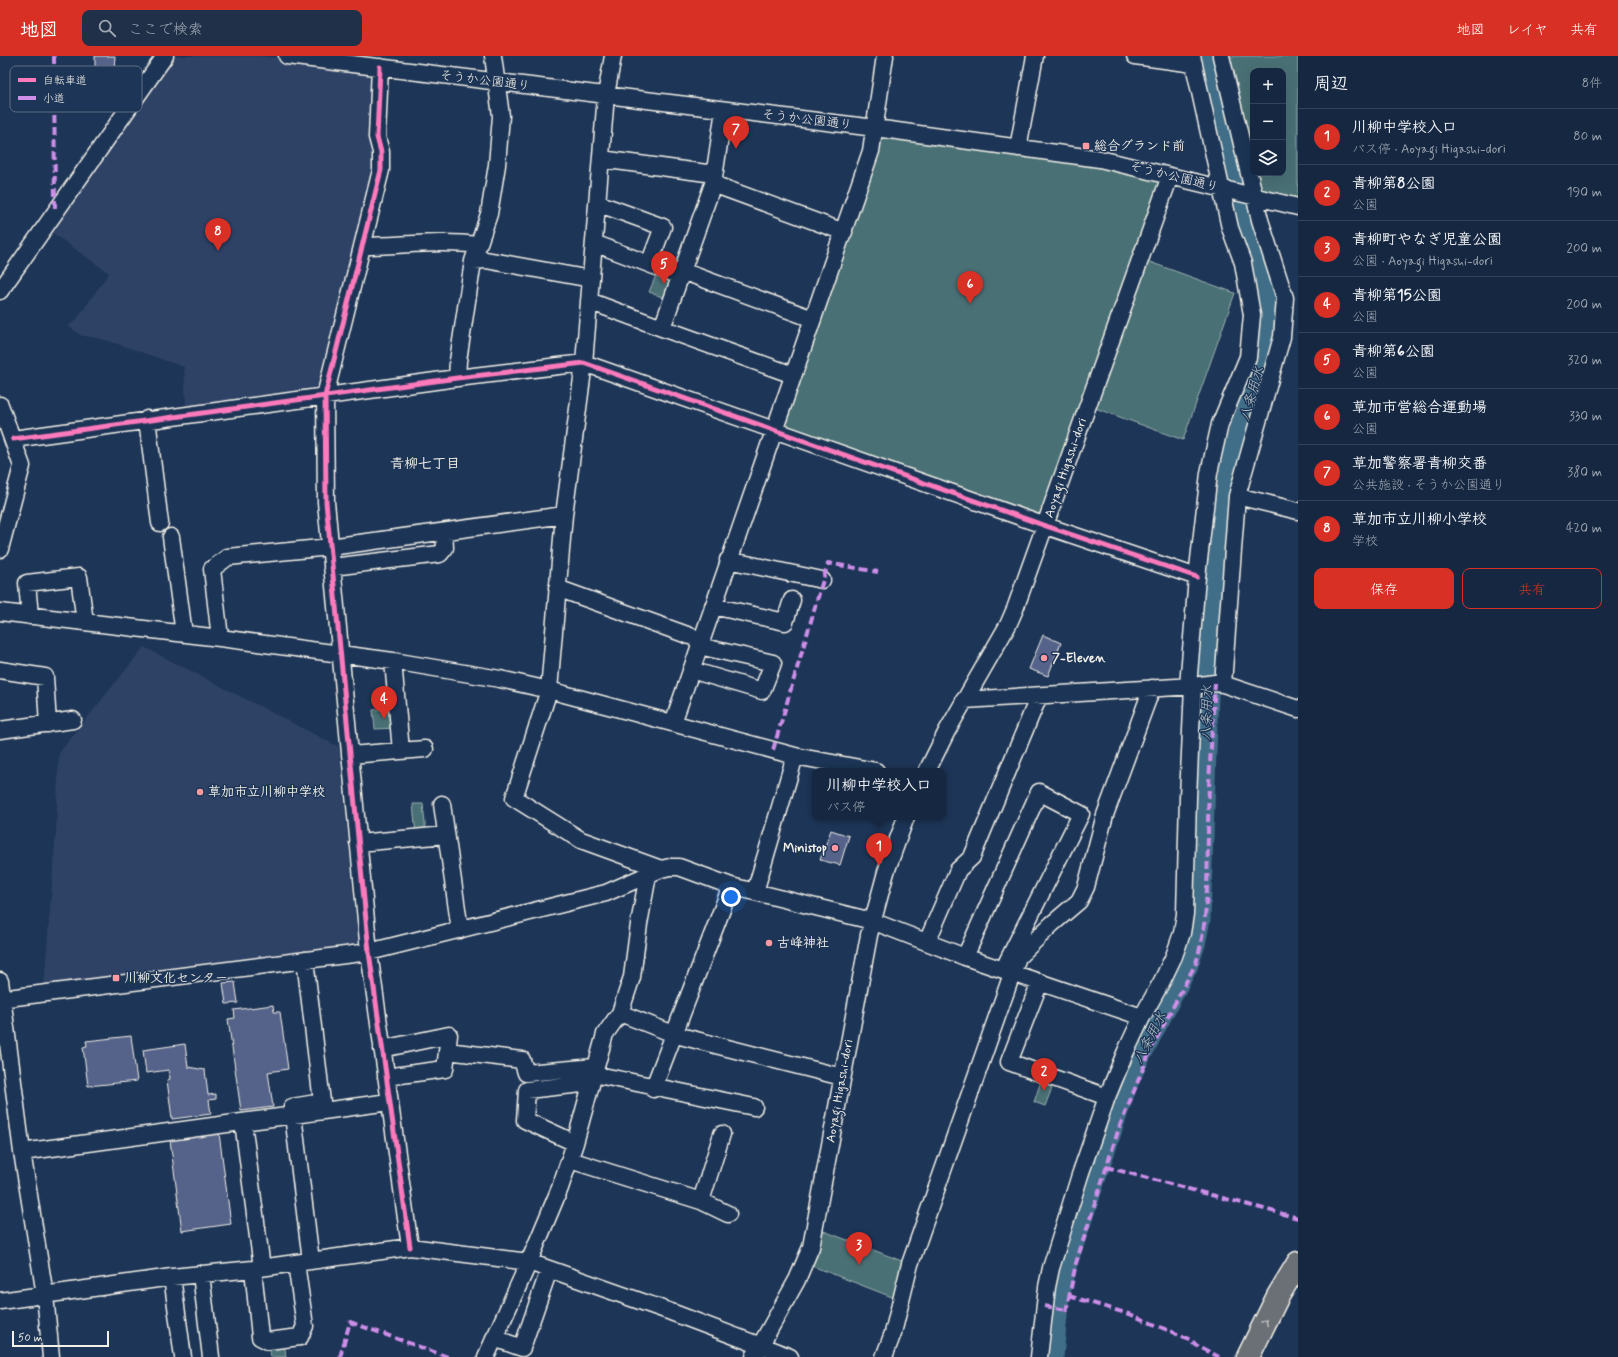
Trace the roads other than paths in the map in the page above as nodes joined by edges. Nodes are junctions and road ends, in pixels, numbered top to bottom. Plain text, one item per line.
1 (165, 56) edge
2 (287, 56) edge
3 (493, 56) edge
4 (613, 56) edge
5 (885, 56) edge
6 (1035, 56) edge
7 (1135, 56) edge
8 (1221, 56) edge
9 (1193, 60) edge
10 (380, 67) junction
11 (497, 83) junction
12 (142, 89) edge
13 (606, 95) junction
14 (724, 110) junction
15 (126, 112) edge
16 (875, 128) junction
17 (1018, 148) junction
18 (601, 159) junction
19 (1170, 176) junction
20 (714, 179) junction
21 (1223, 188) junction
22 (1252, 196) junction
23 (597, 203) junction
24 (1298, 207) edge
25 (844, 232) junction
26 (594, 243) junction
27 (478, 245) junction
28 (362, 246) junction
29 (473, 260) junction
30 (649, 264) junction
31 (681, 273) junction
32 (591, 279) junction
33 (0, 291) edge
34 (589, 301) junction
35 (813, 319) junction
36 (662, 328) junction
37 (584, 363) junction
38 (793, 375) junction
39 (456, 378) junction
40 (325, 396) junction
41 (0, 405) edge
42 (147, 419) junction
43 (774, 429) junction
44 (13, 439) junction
45 (1237, 496) junction
46 (1298, 511) edge
47 (564, 515) junction
48 (160, 523) dead end
49 (1046, 526) junction
50 (444, 532) junction
51 (172, 537) dead end
52 (330, 547) junction
53 (0, 549) edge
54 (728, 560) junction
55 (332, 567) junction
56 (1197, 577) junction
57 (822, 580) dead end
58 (557, 588) junction
59 (792, 600) dead end
60 (713, 606) junction
61 (0, 612) edge
62 (30, 616) junction
63 (85, 622) junction
64 (184, 634) junction
65 (220, 638) junction
66 (700, 643) junction
67 (341, 654) junction
68 (394, 661) junction
69 (0, 670) edge
70 (691, 670) junction
71 (1219, 683) junction
72 (1190, 686) junction
73 (1152, 688) junction
74 (549, 690) junction
75 (1039, 696) junction
76 (964, 700) junction
77 (1298, 709) edge
78 (73, 720) dead end
79 (673, 723) junction
80 (48, 724) junction
81 (0, 730) edge
82 (425, 749) dead end
83 (401, 751) junction
84 (350, 755) junction
85 (795, 756) junction
86 (860, 768) edge
87 (929, 768) edge
88 (442, 804) dead end
89 (905, 820) edge
90 (446, 835) junction
91 (358, 843) junction
92 (655, 872) junction
93 (731, 886) junction
94 (755, 892) junction
95 (872, 921) junction
96 (460, 930) junction
97 (927, 942) junction
98 (369, 952) junction
99 (966, 956) junction
100 (305, 960) junction
101 (1008, 971) junction
102 (0, 981) edge
103 (1040, 982) junction
104 (1, 999) edge
105 (620, 1013) junction
106 (1142, 1017) junction
107 (673, 1034) junction
108 (382, 1049) junction
109 (447, 1051) junction
110 (593, 1074) junction
111 (386, 1077) junction
112 (842, 1077) junction
113 (654, 1088) junction
114 (1107, 1097) junction
115 (389, 1102) junction
116 (754, 1108) dead end
117 (293, 1115) junction
118 (243, 1122) junction
119 (722, 1134) dead end
120 (575, 1143) junction
121 (22, 1152) junction
122 (570, 1160) junction
123 (701, 1201) junction
124 (728, 1214) dead end
125 (410, 1247) junction
126 (303, 1262) junction
127 (529, 1262) junction
128 (1298, 1263) edge
129 (258, 1268) junction
130 (549, 1270) junction
131 (201, 1274) junction
132 (172, 1277) junction
133 (45, 1295) junction
134 (0, 1301) edge
135 (494, 1338) junction
136 (757, 1351) edge
137 (51, 1357) edge
138 (183, 1357) edge
139 (211, 1357) edge
140 (486, 1357) edge
141 (790, 1357) edge
142 (884, 1357) edge
143 (1039, 1357) edge
144 (1248, 1357) edge

1 - 12 street
2 - 10 street, そうか公園通り
3 - 11 street
4 - 13 street
5 - 16 street
6 - 17 street
7 - 9 street
8 - 22 street
9 - 21 street
10 - 11 street, そうか公園通り
10 - 28 street
11 - 13 street, そうか公園通り
11 - 27 street
13 - 14 street, そうか公園通り
13 - 18 street
14 - 16 street, そうか公園通り
14 - 20 street
15 - 33 street
16 - 17 street, そうか公園通り
16 - 25 street
17 - 19 street, そうか公園通り
18 - 20 street
18 - 23 street
19 - 21 street, そうか公園通り
19 - 49 street, Aoyagi Higashi-dori
20 - 25 street
20 - 31 street
21 - 22 street, そうか公園通り
21 - 56 street
22 - 24 street, そうか公園通り
22 - 45 street
23 - 26 street
23 - 30 street
25 - 35 street
26 - 30 street
26 - 32 street
27 - 28 street
27 - 29 street
28 - 40 street
29 - 32 street
29 - 39 street
30 - 31 street
31 - 35 street
31 - 36 street
32 - 34 street
34 - 36 street
34 - 37 street
35 - 38 street
36 - 38 street
37 - 39 street
37 - 43 street
37 - 47 street
38 - 43 street
39 - 40 street
40 - 42 street
40 - 52 street
41 - 44 street
42 - 44 street
42 - 48 street
43 - 49 street
43 - 54 street
44 - 53 street
45 - 46 street
45 - 71 street
47 - 50 street
47 - 58 street
49 - 56 street
49 - 76 street, Aoyagi Higashi-dori
50 - 52 street
50 - 55 street
51 - 64 street
52 - 55 street
52 - 65 street
54 - 57 street
54 - 60 street
55 - 67 street
56 - 72 street
58 - 66 street
58 - 74 street
59 - 60 street
60 - 66 street
61 - 62 street
62 - 63 street
62 - 63 street
63 - 64 street
64 - 65 street
65 - 67 street
66 - 70 street
66 - 70 street
67 - 68 street
67 - 84 street
68 - 74 street
68 - 83 street
69 - 80 street
70 - 79 street
71 - 72 street
71 - 77 street
72 - 73 street
72 - 106 street
73 - 75 street
73 - 101 street
74 - 79 street
74 - 92 street
75 - 76 street
75 - 97 street
76 - 87 street, Aoyagi Higashi-dori
78 - 80 street
79 - 85 street
80 - 81 street
82 - 83 street
83 - 84 street
84 - 91 street
85 - 86 street
85 - 94 street
88 - 90 street
89 - 95 street, Aoyagi Higashi-dori
90 - 91 street
90 - 96 street
91 - 98 street
92 - 93 street
92 - 96 street
92 - 105 street
93 - 94 street
93 - 107 street
94 - 95 street
95 - 97 street
95 - 112 street, Aoyagi Higashi-dori
96 - 98 street
97 - 99 street
98 - 100 street
98 - 108 street
99 - 101 street
99 - 101 street
100 - 104 street
100 - 117 street
101 - 103 street
101 - 142 street
102 - 104 street
103 - 106 street
103 - 114 street
104 - 121 street
105 - 107 street
105 - 110 street
106 - 114 street
107 - 112 street
107 - 113 street
108 - 109 street
108 - 111 street
109 - 110 street
109 - 111 street
110 - 113 street
110 - 120 street
110 - 120 street
111 - 115 street
112 - 136 street, Aoyagi Higashi-dori
113 - 116 street
114 - 143 street
115 - 117 street
115 - 125 street
117 - 118 street
117 - 126 street
118 - 121 street
118 - 129 street
119 - 123 street
120 - 122 street
121 - 133 street
122 - 123 street
122 - 127 street
123 - 124 street
125 - 126 street
125 - 127 street
126 - 129 street
126 - 129 street
127 - 130 street
127 - 135 street
144 -> 128 highway
129 - 131 street
130 - 135 street
130 - 136 street
131 - 132 street
131 - 139 street
132 - 133 street
132 - 138 street
133 - 134 street
133 - 137 street
135 - 140 street
136 - 141 street

